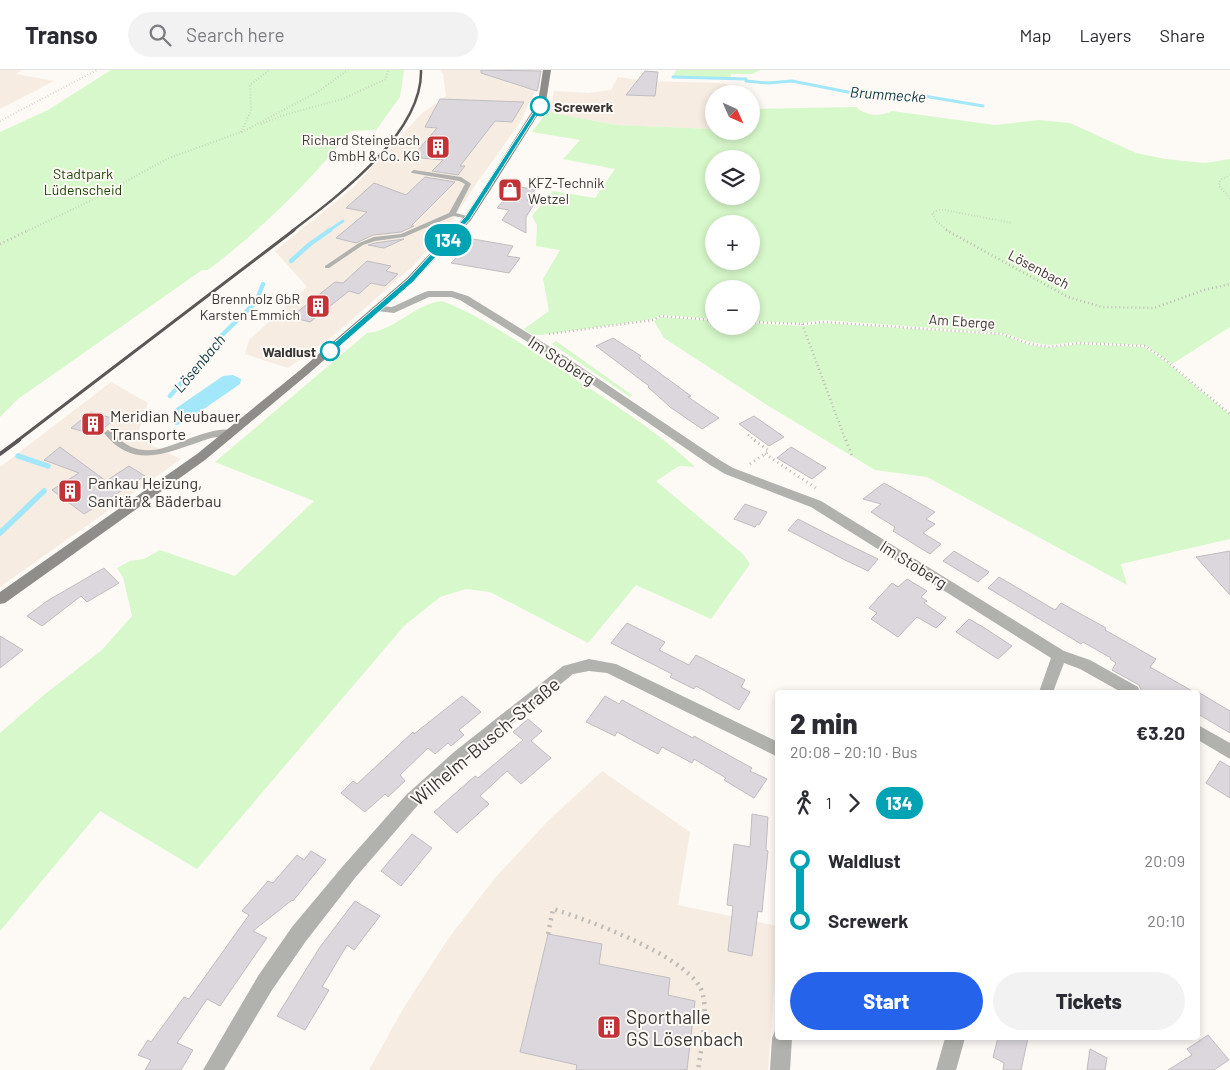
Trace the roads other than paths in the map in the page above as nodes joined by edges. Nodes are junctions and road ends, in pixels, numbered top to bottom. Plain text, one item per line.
1 (547, 70) edge
2 (414, 172) dead end
3 (452, 214) junction
4 (468, 218) junction
5 (327, 268) dead end
6 (378, 308) junction
7 (108, 433) dead end
8 (232, 433) junction
9 (0, 599) edge
10 (1059, 656) junction
11 (1047, 690) edge
12 (1130, 690) edge
13 (1200, 733) edge
14 (775, 749) edge
15 (1230, 752) edge
16 (782, 1040) edge
17 (954, 1040) edge
18 (213, 1070) edge
19 (780, 1070) edge
20 (946, 1070) edge

1 - 4 main road
2 - 3 lane
3 - 4 lane
3 - 5 lane
4 - 6 main road
6 - 8 main road
6 - 10 street, Im Stoberg
7 - 8 lane
8 - 9 main road
10 - 11 street
10 - 12 street, Im Stoberg
13 - 15 street
14 - 18 street, Wilhelm-Busch-Straße
16 - 19 street
17 - 20 street

